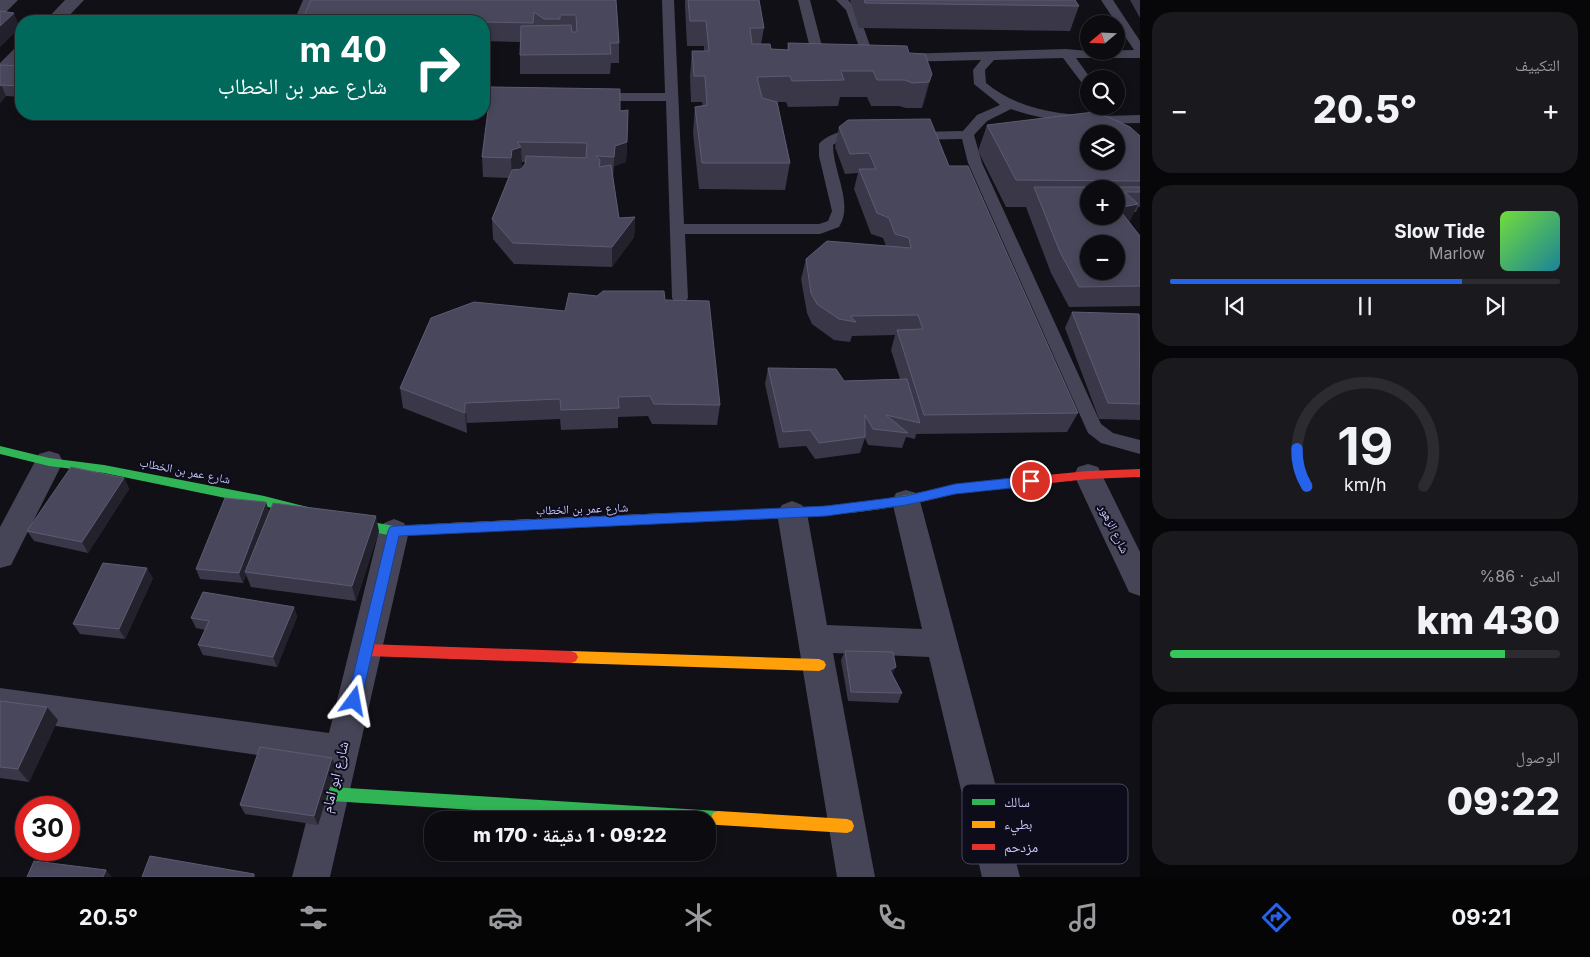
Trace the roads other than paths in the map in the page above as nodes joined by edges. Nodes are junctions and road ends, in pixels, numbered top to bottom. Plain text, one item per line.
1 (9, 0) edge
2 (75, 0) edge
3 (309, 0) edge
4 (668, 0) edge
5 (804, 0) edge
6 (842, 0) edge
7 (1107, 0) edge
8 (0, 8) edge
9 (60, 15) edge
10 (303, 15) edge
11 (1140, 50) edge
12 (1066, 53) junction
13 (1140, 54) edge
14 (990, 57) junction
15 (868, 58) junction
16 (15, 59) edge
17 (854, 61) edge
18 (839, 63) edge
19 (1080, 72) edge
20 (0, 74) edge
21 (490, 97) edge
22 (524, 97) edge
23 (583, 97) edge
24 (672, 97) junction
25 (1010, 105) junction
26 (1113, 115) edge
27 (1140, 119) edge
28 (1117, 120) junction
29 (869, 134) edge
30 (1126, 134) edge
31 (897, 135) edge
32 (967, 135) junction
33 (678, 229) junction
34 (680, 298) edge
35 (1140, 447) edge
36 (0, 450) edge
37 (49, 462) junction
38 (1140, 473) edge
39 (1088, 475) junction
40 (906, 501) junction
41 (792, 513) junction
42 (394, 531) junction
43 (0, 556) edge
44 (1140, 583) edge
45 (942, 644) junction
46 (366, 650) junction
47 (817, 651) junction
48 (0, 703) edge
49 (342, 751) junction
50 (977, 784) edge
51 (331, 794) junction
52 (847, 826) junction
53 (998, 864) edge
54 (311, 877) edge
55 (856, 877) edge
56 (1001, 877) edge

1 - 8 street
2 - 9 street
3 - 10 lane
4 - 24 lane
5 - 18 lane
6 - 15 lane
7 - 11 lane
12 - 13 lane
12 - 14 lane
12 - 19 lane
14 - 15 lane
14 - 25 lane
15 - 17 lane
16 - 20 street
21 - 22 lane
23 - 24 lane
24 - 33 lane
25 - 28 lane
25 - 32 lane
26 - 28 lane
27 - 28 lane
28 - 30 lane
29 - 33 lane
31 - 32 lane
32 - 35 lane
33 - 34 lane
36 - 37 street, شارع عمر بن الخطاب
37 - 42 street, شارع عمر بن الخطاب
37 - 43 street
38 - 39 street, شارع عمر بن الخطاب
39 - 40 street, شارع عمر بن الخطاب
39 - 44 street, شارع الزهور
40 - 41 street, شارع عمر بن الخطاب
40 - 45 street
41 - 42 street, شارع عمر بن الخطاب
41 - 47 street
42 - 46 street, شارع ابو امام
45 - 47 street
45 - 50 street
46 - 47 street
46 - 49 street, شارع ابو امام
47 - 52 street
48 - 49 street
49 - 51 street, شارع ابو امام
51 - 52 street
51 - 54 street, شارع ابو امام
52 - 55 street
53 - 56 street

